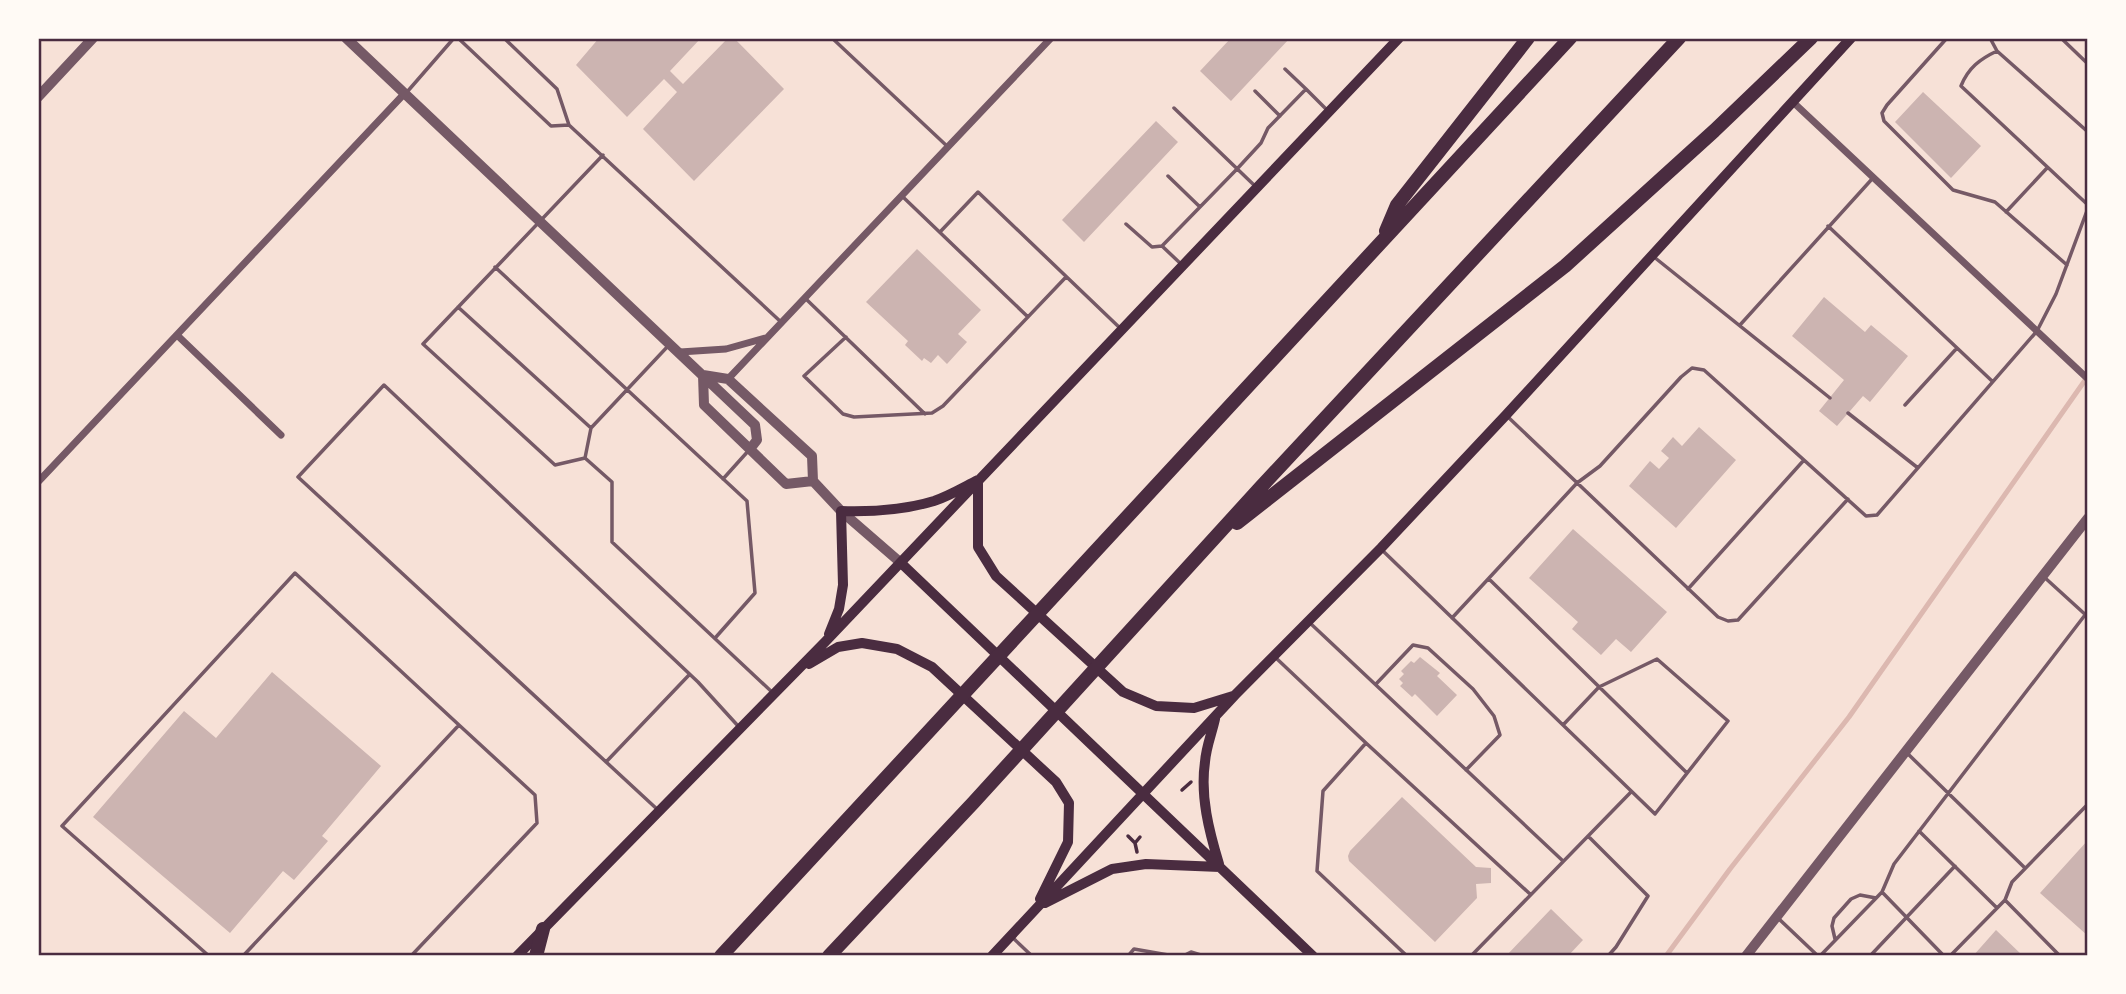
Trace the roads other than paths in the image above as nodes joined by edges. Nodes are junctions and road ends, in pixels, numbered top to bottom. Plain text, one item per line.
1 (93, 38) edge
2 (345, 38) edge
3 (456, 38) edge
4 (504, 38) edge
5 (832, 38) edge
6 (1051, 38) edge
7 (1399, 38) edge
8 (1528, 38) edge
9 (1570, 38) edge
10 (1679, 38) edge
11 (1811, 38) edge
12 (1850, 38) edge
13 (1947, 38) edge
14 (1990, 38) edge
15 (2061, 38) edge
16 (1997, 51) junction
17 (2088, 64) edge
18 (1285, 69) dead end
19 (1306, 89) junction
20 (1255, 91) dead end
21 (404, 94) junction
22 (38, 97) edge
23 (1794, 103) junction
24 (1174, 108) dead end
25 (1329, 112) junction
26 (1280, 116) junction
27 (569, 125) junction
28 (2088, 132) edge
29 (948, 147) junction
30 (603, 155) junction
31 (2047, 168) junction
32 (1237, 169) junction
33 (1168, 176) dead end
34 (1873, 177) junction
35 (1256, 188) junction
36 (901, 196) junction
37 (1200, 207) junction
38 (2088, 207) edge
39 (2006, 212) junction
40 (540, 220) junction
41 (1126, 224) dead end
42 (1828, 226) junction
43 (940, 232) junction
44 (1382, 241) junction
45 (1162, 246) junction
46 (1652, 255) junction
47 (1182, 265) junction
48 (2067, 265) junction
49 (495, 267) junction
50 (1066, 277) junction
51 (804, 297) junction
52 (458, 307) junction
53 (1028, 317) junction
54 (781, 322) junction
55 (1740, 325) junction
56 (1121, 329) junction
57 (2037, 331) junction
58 (177, 335) junction
59 (846, 337) junction
60 (766, 338) junction
61 (671, 343) junction
62 (1957, 348) junction
63 (680, 352) junction
64 (703, 375) junction
65 (728, 379) junction
66 (2088, 379) edge
67 (1993, 382) junction
68 (628, 389) junction
69 (1830, 398) dead end
70 (1905, 405) dead end
71 (1848, 413) dead end
72 (925, 414) junction
73 (1506, 415) junction
74 (591, 428) junction
75 (281, 435) dead end
76 (750, 449) junction
77 (585, 458) junction
78 (1805, 460) junction
79 (1918, 468) junction
80 (723, 479) junction
81 (978, 480) junction
82 (813, 481) junction
83 (38, 482) edge
84 (1577, 483) junction
85 (1848, 499) junction
86 (841, 511) junction
87 (2088, 518) edge
88 (1208, 545) junction
89 (1381, 548) junction
90 (901, 563) junction
91 (2043, 576) junction
92 (1489, 579) junction
93 (1688, 589) junction
94 (2086, 616) edge
95 (1452, 618) junction
96 (1308, 622) junction
97 (716, 636) junction
98 (825, 642) junction
99 (1274, 656) junction
100 (795, 672) junction
101 (690, 674) junction
102 (1375, 685) junction
103 (1599, 687) junction
104 (774, 694) junction
105 (1235, 695) junction
106 (1216, 716) junction
107 (459, 725) junction
108 (1563, 725) junction
109 (741, 729) junction
110 (1366, 743) junction
111 (1906, 751) junction
112 (606, 761) junction
113 (1466, 770) junction
114 (1687, 773) junction
115 (1631, 791) junction
116 (1948, 793) junction
117 (1144, 794) junction
118 (2088, 804) edge
119 (660, 812) junction
120 (1919, 831) junction
121 (1588, 835) junction
122 (1563, 860) junction
123 (1955, 866) junction
124 (1220, 867) junction
125 (2025, 868) junction
126 (1882, 892) junction
127 (1530, 894) junction
128 (1876, 898) junction
129 (2005, 900) junction
130 (1036, 907) junction
131 (1997, 908) junction
132 (1777, 917) junction
133 (1907, 918) junction
134 (543, 929) junction
135 (1010, 935) junction
136 (1835, 939) junction
137 (209, 956) edge
138 (243, 956) edge
139 (411, 956) edge
140 (517, 956) edge
141 (536, 956) edge
142 (721, 956) edge
143 (829, 956) edge
144 (992, 956) edge
145 (1032, 956) edge
146 (1128, 956) edge
147 (1174, 956) edge
148 (1182, 956) edge
149 (1203, 956) edge
150 (1313, 956) edge
151 (1407, 956) edge
152 (1471, 956) edge
153 (1608, 956) edge
154 (1746, 956) edge
155 (1819, 956) edge
156 (1870, 956) edge
157 (1944, 956) edge
158 (1950, 956) edge
159 (2060, 956) edge

1 - 22 street
2 - 21 street
3 - 21 lane
3 - 27 lane
4 - 27 lane
5 - 29 lane
6 - 29 street
7 - 25 main road
8 - 44 highway
9 - 44 highway
10 - 88 highway
11 - 88 highway
12 - 23 main road
13 - 39 lane
14 - 16 lane
15 - 17 lane
16 - 28 lane
16 - 31 lane
18 - 19 lane
19 - 25 lane
19 - 26 lane
20 - 26 lane
21 - 40 street
21 - 58 street
23 - 34 street
23 - 46 main road
24 - 32 lane
25 - 35 main road
26 - 32 lane
27 - 30 lane
29 - 36 street
30 - 40 lane
30 - 54 lane
31 - 38 lane
31 - 39 lane
32 - 35 lane
32 - 37 lane
33 - 37 lane
34 - 42 lane
34 - 57 street
35 - 47 main road
36 - 43 lane
36 - 51 street
37 - 45 lane
38 - 48 lane
39 - 48 lane
40 - 49 lane
40 - 61 street
41 - 45 lane
42 - 55 lane
42 - 62 lane
43 - 50 lane
43 - 53 lane
44 - 142 highway
45 - 47 lane
46 - 55 lane
46 - 73 main road
47 - 56 main road
48 - 57 lane
49 - 52 lane
49 - 68 lane
50 - 53 lane
50 - 56 lane
51 - 54 street
51 - 59 lane
52 - 74 lane
52 - 77 lane
53 - 72 lane
54 - 60 street
55 - 69 lane
56 - 81 main road
57 - 66 street
57 - 67 lane
58 - 75 street
58 - 83 street
59 - 72 lane
59 - 72 lane
60 - 63 street
60 - 65 street
61 - 63 street
61 - 68 lane
62 - 67 lane
62 - 70 lane
63 - 64 street
64 - 65 street
64 - 76 street
64 - 76 street
65 - 82 street
67 - 79 lane
68 - 74 lane
68 - 80 lane
71 - 79 lane
73 - 84 lane
73 - 89 main road
74 - 77 lane
76 - 80 lane
76 - 82 street
77 - 97 lane
78 - 84 lane
78 - 85 lane
78 - 93 lane
79 - 85 lane
80 - 97 lane
81 - 86 main road
81 - 90 main road
81 - 105 main road
82 - 86 street
84 - 92 lane
84 - 93 lane
85 - 93 lane
86 - 90 street
86 - 98 main road
87 - 91 street
88 - 143 highway
89 - 95 lane
89 - 96 main road
90 - 98 main road
90 - 117 main road
91 - 94 lane
91 - 111 street
92 - 95 lane
92 - 103 lane
94 - 116 lane
95 - 108 lane
96 - 99 main road
96 - 102 lane
97 - 104 lane
98 - 100 main road
99 - 105 main road
99 - 110 lane
100 - 104 main road
100 - 130 main road
101 - 109 lane
101 - 112 lane
101 - 112 lane
102 - 113 lane
102 - 113 lane
103 - 108 lane
103 - 114 lane
103 - 114 lane
104 - 109 main road
105 - 106 main road
106 - 117 main road
106 - 124 main road
107 - 137 lane
107 - 138 lane
107 - 139 lane
108 - 115 lane
109 - 119 main road
110 - 127 lane
110 - 151 lane
111 - 116 lane
111 - 132 street
112 - 119 lane
113 - 122 lane
114 - 115 lane
115 - 121 lane
116 - 120 lane
116 - 125 lane
117 - 124 main road
117 - 130 main road
118 - 125 lane
119 - 134 main road
120 - 123 lane
120 - 126 lane
121 - 122 lane
121 - 153 lane
122 - 127 lane
123 - 131 lane
123 - 133 lane
124 - 130 main road
124 - 150 main road
125 - 129 lane
126 - 128 lane
126 - 133 lane
127 - 152 lane
128 - 136 lane
128 - 136 lane
129 - 131 lane
129 - 159 lane
130 - 135 main road
131 - 158 lane
132 - 154 street
132 - 155 lane
133 - 156 lane
133 - 157 lane
134 - 140 main road
134 - 141 highway
135 - 144 main road
135 - 145 lane
136 - 155 lane
146 - 147 lane
148 - 149 lane

